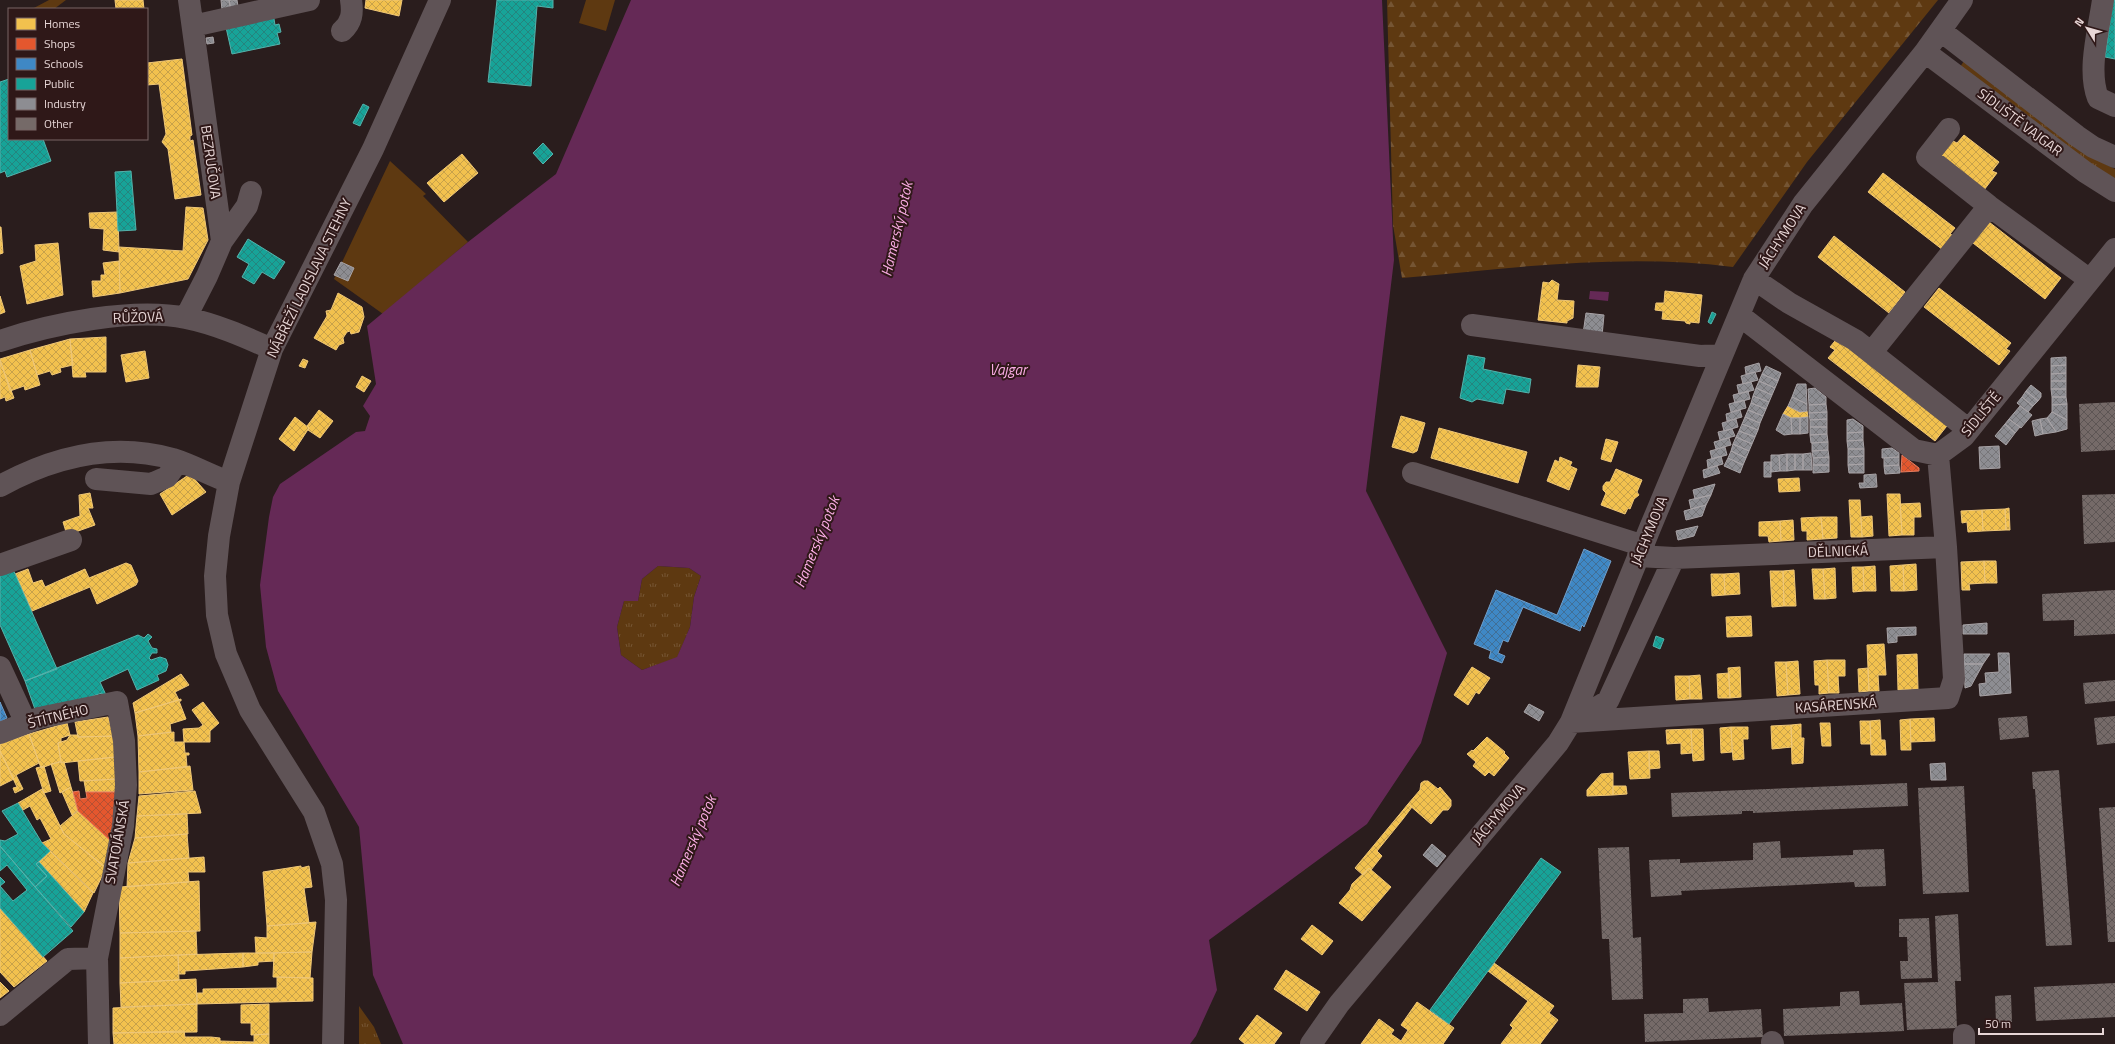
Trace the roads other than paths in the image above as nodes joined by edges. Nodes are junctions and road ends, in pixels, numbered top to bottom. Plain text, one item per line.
1 (189, 0) edge
2 (309, 0) edge
3 (351, 0) edge
4 (440, 0) edge
5 (1962, 0) edge
6 (2104, 0) edge
7 (193, 26) junction
8 (342, 32) dead end
9 (1940, 32) junction
10 (1925, 52) junction
11 (2115, 106) edge
12 (1949, 129) dead end
13 (2115, 157) edge
14 (2115, 191) edge
15 (251, 192) dead end
16 (1989, 206) junction
17 (222, 241) junction
18 (2114, 249) edge
19 (1754, 279) junction
20 (2090, 280) junction
21 (1739, 315) junction
22 (186, 318) junction
23 (1472, 325) dead end
24 (0, 341) edge
25 (272, 349) junction
26 (1871, 353) junction
27 (1722, 355) junction
28 (1969, 430) junction
29 (1938, 455) junction
30 (178, 462) junction
31 (1413, 473) dead end
32 (96, 479) dead end
33 (229, 482) junction
34 (0, 486) edge
35 (71, 540) dead end
36 (1946, 547) junction
37 (1641, 551) junction
38 (1674, 558) junction
39 (0, 565) edge
40 (0, 667) edge
41 (117, 702) joint
42 (1571, 722) junction
43 (26, 723) junction
44 (0, 733) edge
45 (97, 958) junction
46 (0, 1015) edge
47 (99, 1044) edge
48 (333, 1044) edge
49 (1311, 1044) edge

1 - 7 street, BEZRUČOVA
2 - 7 street
3 - 8 street
4 - 25 street, NÁBŘEŽÍ LADISLAVA STEHNY
5 - 9 street, JÁCHYMOVA
6 - 11 street
7 - 17 street, BEZRUČOVA
9 - 10 street, JÁCHYMOVA
9 - 13 street, SÍDLIŠTĚ VAJGAR
10 - 14 street, SÍDLIŠTĚ VAJGAR
10 - 19 street, JÁCHYMOVA
12 - 16 street
15 - 17 street
16 - 20 street
16 - 26 street
17 - 22 street
18 - 20 street, SÍDLIŠTĚ
19 - 21 street, JÁCHYMOVA
19 - 26 street
20 - 28 street, SÍDLIŠTĚ
21 - 27 street, JÁCHYMOVA
21 - 29 street
22 - 24 street, RŮŽOVÁ
22 - 25 street, RŮŽOVÁ
23 - 27 street
25 - 33 street, NÁBŘEŽÍ LADISLAVA STEHNY
26 - 28 street
27 - 37 street, JÁCHYMOVA
28 - 29 street, SÍDLIŠTĚ
29 - 36 street
30 - 32 street
30 - 33 street
30 - 34 street
31 - 37 street, DĚLNICKÁ
33 - 48 street, NÁBŘEŽÍ LADISLAVA STEHNY
35 - 39 street
36 - 38 street, DĚLNICKÁ
36 - 42 street, KASÁRENSKÁ
37 - 38 street, DĚLNICKÁ
37 - 42 street, JÁCHYMOVA
38 - 42 street
40 - 43 street
41 - 43 street, ŠTÍTNÉHO
41 - 45 street, SVATOJÁNSKÁ
42 - 49 street, JÁCHYMOVA
43 - 44 street, ŠTÍTNÉHO
45 - 46 street
45 - 47 street, SVATOJÁNSKÁ

